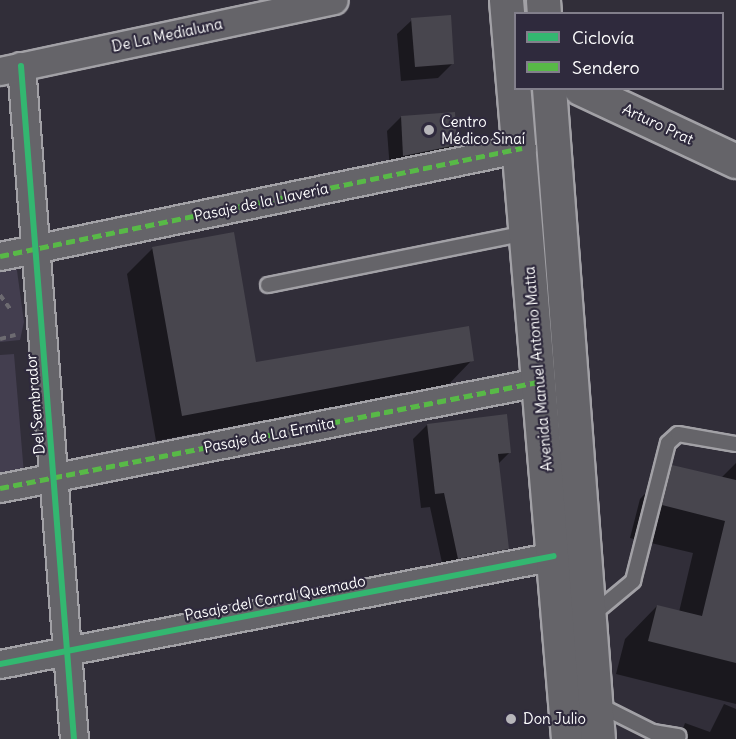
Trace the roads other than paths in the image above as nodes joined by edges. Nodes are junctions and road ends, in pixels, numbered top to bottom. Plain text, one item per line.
1 (334, 0) edge
2 (506, 0) edge
3 (514, 64) edge
4 (10, 69) edge
5 (516, 90) edge
6 (549, 90) edge
7 (584, 90) edge
8 (522, 148) junction
9 (736, 161) edge
10 (527, 233) junction
11 (35, 249) junction
12 (0, 256) edge
13 (268, 285) dead end
14 (538, 382) junction
15 (736, 444) edge
16 (53, 478) junction
17 (0, 488) edge
18 (554, 556) junction
19 (589, 618) junction
20 (67, 651) junction
21 (0, 664) edge
22 (595, 703) junction
23 (655, 735) edge
24 (679, 736) dead end
25 (74, 739) edge
26 (568, 739) edge
27 (598, 739) edge

1 - 4 street, De La Medialuna
2 - 3 main road, Avenida Manuel Antonio Matta
4 - 11 street, Del Sembrador
5 - 8 main road, Avenida Manuel Antonio Matta
6 - 19 main road, Avenida Manuel Antonio Matta
7 - 9 main road, Arturo Prat
8 - 10 main road, Avenida Manuel Antonio Matta
8 - 11 street, Pasaje de la Llavería
10 - 13 lane
10 - 14 main road, Avenida Manuel Antonio Matta
11 - 12 street, Pasaje de la Llavería
11 - 16 street, Del Sembrador
14 - 16 street, Pasaje de La Ermita
14 - 18 main road, Avenida Manuel Antonio Matta
15 - 19 lane
16 - 17 street, Pasaje de La Ermita
16 - 20 street, Del Sembrador
18 - 20 street, Pasaje del Corral Quemado
18 - 26 main road, Avenida Manuel Antonio Matta
19 - 22 main road, Avenida Manuel Antonio Matta
20 - 21 street, Pasaje del Corral Quemado
20 - 25 street, Del Sembrador
22 - 23 lane
22 - 27 main road, Avenida Manuel Antonio Matta
23 - 24 lane

